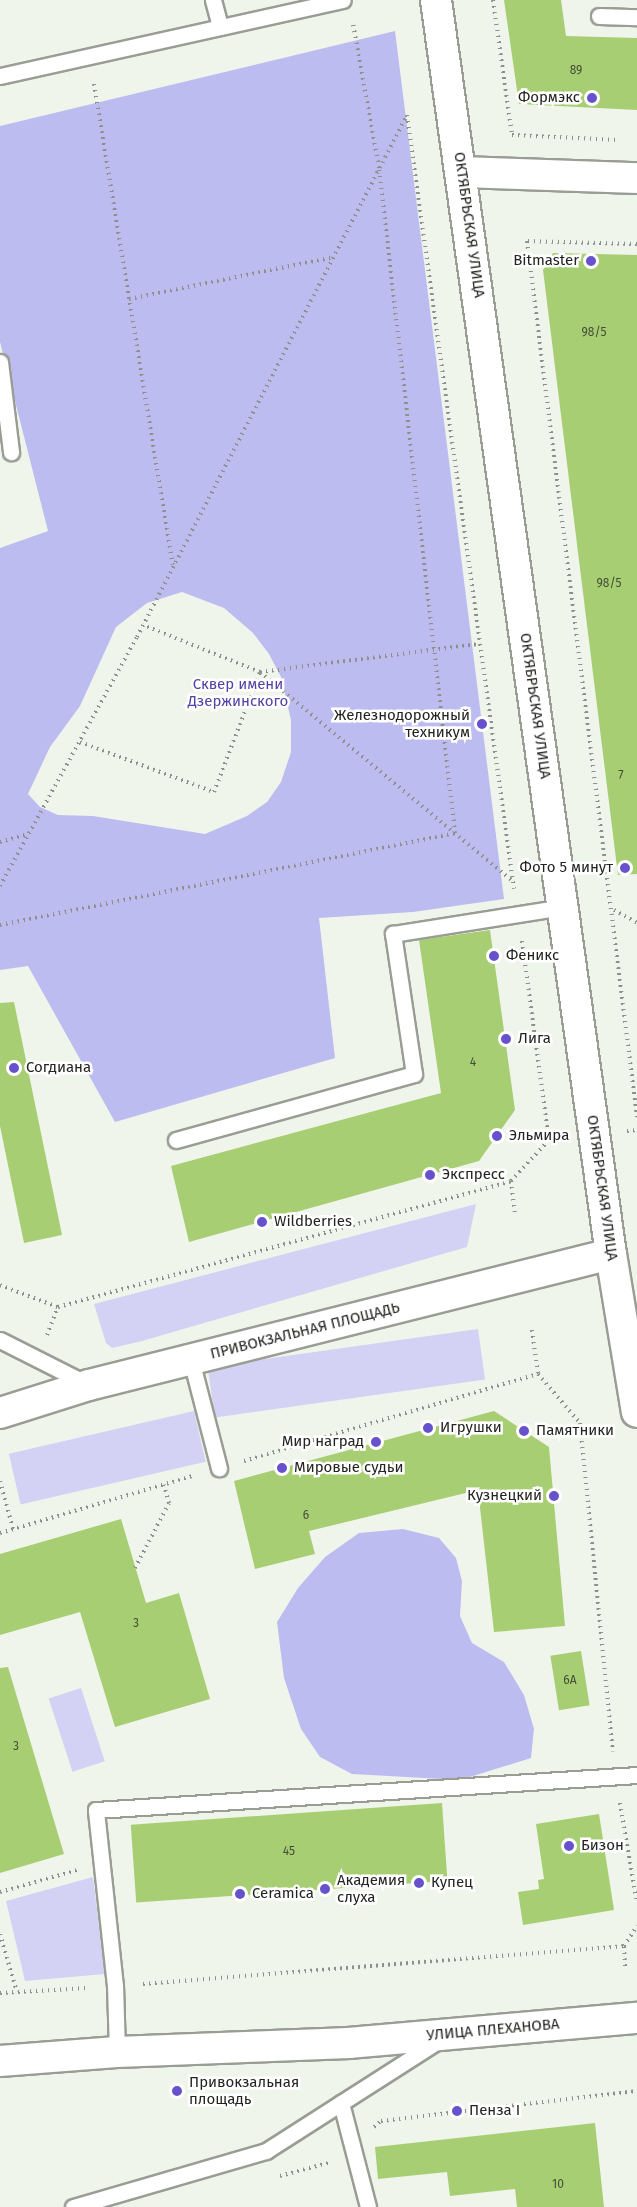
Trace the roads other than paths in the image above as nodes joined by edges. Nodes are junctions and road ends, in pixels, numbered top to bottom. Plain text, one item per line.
1 (213, 0) edge
2 (436, 0) edge
3 (347, 6) edge
4 (599, 16) dead end
5 (637, 17) edge
6 (220, 27) junction
7 (0, 76) edge
8 (462, 172) junction
9 (637, 178) edge
10 (0, 362) edge
11 (11, 452) dead end
12 (563, 907) junction
13 (176, 1140) dead end
14 (611, 1254) junction
15 (0, 1340) edge
16 (191, 1360) junction
17 (89, 1385) junction
18 (637, 1412) edge
19 (0, 1413) edge
20 (219, 1468) road end
21 (637, 1775) edge
22 (637, 2018) edge
23 (448, 2034) junction
24 (117, 2052) junction
25 (0, 2061) edge
26 (341, 2103) junction
27 (73, 2207) edge
28 (368, 2207) edge

1 - 6 lane
2 - 8 street, ОКТЯБРЬСКАЯ УЛИЦА
3 - 6 lane
4 - 5 lane
6 - 7 lane
8 - 9 street
8 - 12 street, ОКТЯБРЬСКАЯ УЛИЦА
10 - 11 lane
12 - 13 lane
12 - 14 street, ОКТЯБРЬСКАЯ УЛИЦА
14 - 16 street, ПРИВОКЗАЛЬНАЯ ПЛОЩАДЬ
14 - 18 street, ОКТЯБРЬСКАЯ УЛИЦА
15 - 17 lane
16 - 17 street, ПРИВОКЗАЛЬНАЯ ПЛОЩАДЬ
16 - 20 lane
17 - 19 street, ПРИВОКЗАЛЬНАЯ ПЛОЩАДЬ
21 - 24 lane
22 - 23 street, УЛИЦА ПЛЕХАНОВА
23 - 24 street, УЛИЦА ПЛЕХАНОВА
23 - 26 lane
24 - 25 street
26 - 27 lane
26 - 28 lane

